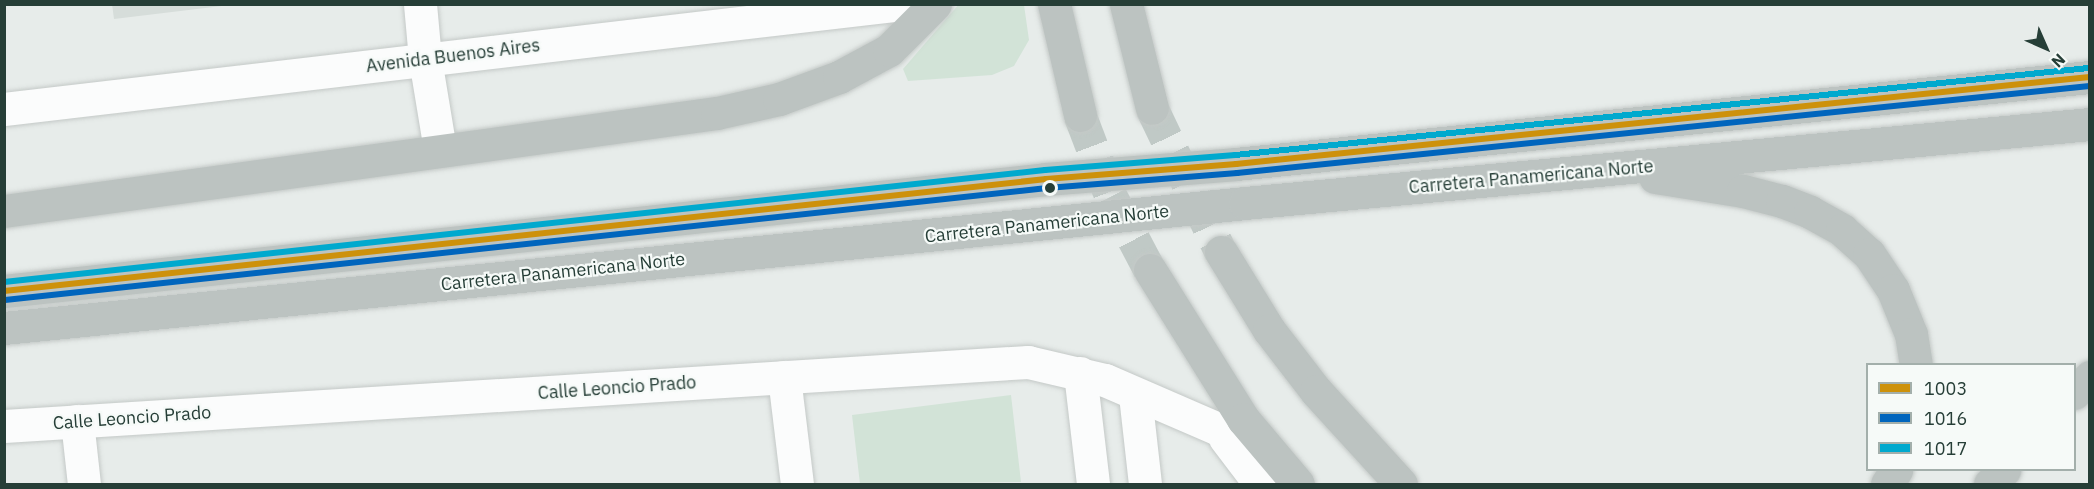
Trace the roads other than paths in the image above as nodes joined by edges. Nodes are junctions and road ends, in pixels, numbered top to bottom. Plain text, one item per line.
1 (420, 4) edge
2 (902, 4) edge
3 (935, 4) edge
4 (1054, 4) edge
5 (1126, 4) edge
6 (425, 59) junction
7 (2090, 77) edge
8 (1152, 108) tunnel mouth
9 (4, 109) edge
10 (1080, 115) tunnel mouth
11 (2090, 124) edge
12 (440, 150) junction
13 (1618, 170) junction
14 (4, 211) edge
15 (1221, 252) tunnel mouth
16 (1150, 270) tunnel mouth
17 (4, 291) edge
18 (4, 328) edge
19 (1917, 363) edge
20 (1080, 373) junction
21 (2090, 376) edge
22 (784, 377) junction
23 (2076, 391) edge
24 (1135, 395) junction
25 (77, 421) junction
26 (4, 426) edge
27 (1895, 471) edge
28 (2003, 471) edge
29 (1279, 477) edge
30 (84, 484) edge
31 (797, 484) edge
32 (1093, 484) edge
33 (1144, 484) edge
34 (1401, 484) edge
35 (1887, 484) edge
36 (1990, 484) edge

1 - 6 street
2 - 6 street, Avenida Buenos Aires
3 - 12 highway
4 - 10 highway
5 - 8 highway
6 - 9 street, Avenida Buenos Aires
6 - 12 street
7 - 17 highway
11 - 13 highway, Carretera Panamericana Norte
12 - 14 highway
13 - 18 highway, Carretera Panamericana Norte
13 - 19 highway
15 - 34 highway
16 - 29 highway
20 - 22 street, Calle Leoncio Prado
20 - 24 street, Calle Leoncio Prado
20 - 32 street
21 - 23 highway
22 - 25 street, Calle Leoncio Prado
22 - 31 street
24 - 29 street, Calle Leoncio Prado
24 - 33 street
25 - 26 street, Calle Leoncio Prado
25 - 30 street
27 - 35 highway
28 - 36 highway

